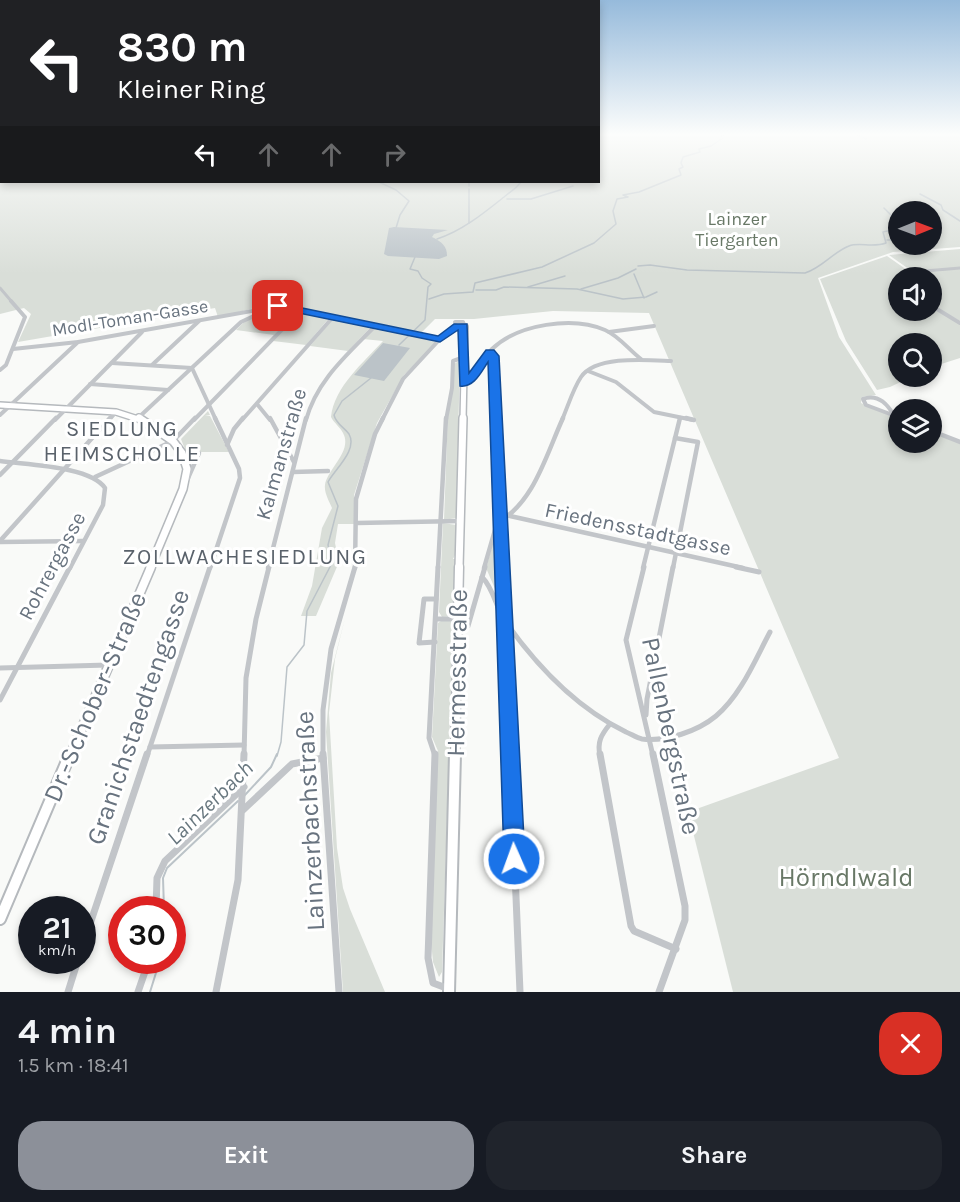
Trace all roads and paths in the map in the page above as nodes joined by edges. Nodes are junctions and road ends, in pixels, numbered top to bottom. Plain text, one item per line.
1 (960, 268) edge
2 (942, 270) edge
3 (0, 288) edge
4 (269, 308) junction
5 (301, 310) junction
6 (251, 312) junction
7 (942, 312) edge
8 (333, 317) junction
9 (199, 321) junction
10 (242, 322) junction
11 (960, 322) edge
12 (375, 326) junction
13 (458, 326) joint
14 (654, 326) dead end
15 (143, 331) junction
16 (608, 332) junction
17 (440, 340) junction
18 (78, 342) junction
19 (13, 349) junction
20 (490, 352) junction
21 (464, 357) junction
22 (642, 361) junction
23 (671, 361) dead end
24 (112, 363) junction
25 (152, 365) junction
26 (192, 368) junction
27 (0, 370) edge
28 (588, 371) junction
29 (90, 384) junction
30 (464, 384) junction
31 (168, 390) junction
32 (209, 404) junction
33 (257, 404) junction
34 (0, 405) edge
35 (11, 405) junction
36 (67, 408) junction
37 (116, 412) junction
38 (893, 414) joint
39 (0, 415) edge
40 (138, 418) junction
41 (680, 418) junction
42 (694, 420) dead end
43 (942, 435) edge
44 (675, 438) junction
45 (173, 441) junction
46 (960, 442) edge
47 (227, 445) junction
48 (199, 453) dead end
49 (0, 461) edge
50 (12, 462) junction
51 (294, 462) junction
52 (64, 469) junction
53 (328, 471) dead end
54 (293, 472) junction
55 (0, 475) edge
56 (95, 477) junction
57 (183, 489) junction
58 (510, 516) junction
59 (500, 520) junction
60 (460, 521) junction
61 (357, 523) junction
62 (441, 523) junction
63 (83, 541) junction
64 (0, 542) edge
65 (647, 546) junction
66 (677, 553) junction
67 (759, 572) dead end
68 (482, 576) junction
69 (436, 599) junction
70 (436, 619) junction
71 (458, 619) junction
72 (504, 620) junction
73 (770, 632) dead end
74 (458, 635) junction
75 (435, 642) junction
76 (108, 665) junction
77 (0, 668) edge
78 (17, 668) junction
79 (0, 700) edge
80 (645, 718) junction
81 (610, 724) junction
82 (650, 740) junction
83 (244, 745) junction
84 (150, 747) junction
85 (323, 758) junction
86 (244, 789) junction
87 (243, 806) junction
88 (156, 896) edge
89 (96, 907) edge
90 (0, 919) edge
91 (676, 949) junction
92 (74, 974) edge
93 (144, 974) edge
94 (449, 990) edge
95 (68, 992) edge
96 (138, 992) edge
97 (216, 992) edge
98 (339, 992) edge
99 (520, 992) edge
100 (659, 992) edge

1 - 2 street
3 - 19 street
4 - 5 street
4 - 6 street, Modl-Toman-Gasse
4 - 10 street
5 - 8 street
5 - 32 street
6 - 9 street, Modl-Toman-Gasse
6 - 10 street
7 - 11 street
8 - 12 street
8 - 33 street
9 - 15 street, Modl-Toman-Gasse
9 - 25 street
10 - 26 street
12 - 17 street
12 - 51 street, Kalmanstraße
13 - 17 street, Lainzerbachstraße
13 - 21 street, Hermesstraße
14 - 16 street
15 - 18 street, Modl-Toman-Gasse
15 - 24 street
16 - 20 street
16 - 22 street
17 - 61 street, Lainzerbachstraße
18 - 19 street, Modl-Toman-Gasse
18 - 35 street
19 - 27 street
20 - 30 street
20 - 59 street
21 - 30 street, Hermesstraße
21 - 62 street, Hermesstraße
22 - 23 street
22 - 28 street
24 - 25 street
24 - 29 street
25 - 26 street
26 - 31 street
26 - 32 street, Granichstaedtengasse
28 - 41 street
28 - 58 street
29 - 31 street
29 - 36 street
30 - 60 street, Hermesstraße
31 - 40 street
32 - 45 street
32 - 47 street, Granichstaedtengasse
33 - 47 street
33 - 51 street
34 - 35 street
35 - 36 street
35 - 39 street
36 - 37 street
36 - 50 street
37 - 40 street
37 - 52 street
38 - 38 street
40 - 45 street
41 - 42 street
41 - 44 street, Pallenbergstraße
43 - 46 street
44 - 65 street, Pallenbergstraße
44 - 66 street
45 - 56 street
45 - 57 street, Dr.-Schober-Straße
47 - 84 street, Granichstaedtengasse
48 - 57 street
49 - 50 street
50 - 52 street
50 - 55 street
51 - 54 street, Kalmanstraße
52 - 56 street
52 - 64 street
53 - 54 street
54 - 83 street, Kalmanstraße
56 - 63 street, Rohrergasse
57 - 76 street, Dr.-Schober-Straße
58 - 59 street
58 - 65 street, Friedensstadtgasse
59 - 68 street
59 - 72 street
60 - 62 street
60 - 71 street, Hermesstraße
61 - 62 street
61 - 85 street, Lainzerbachstraße
62 - 69 street, Hermesstraße
63 - 64 street
63 - 78 street, Rohrergasse
65 - 66 street, Friedensstadtgasse
65 - 80 street, Pallenbergstraße
66 - 67 street, Friedensstadtgasse
66 - 80 street
68 - 72 street
68 - 74 street
69 - 70 street, Hermesstraße
69 - 75 street, Hermesstraße
70 - 71 street
70 - 75 street, Hermesstraße
71 - 74 street, Hermesstraße
72 - 81 street
72 - 99 street
73 - 82 street
74 - 94 street, Hermesstraße
75 - 94 street, Hermesstraße
76 - 78 street
76 - 90 street, Dr.-Schober-Straße
77 - 78 street
78 - 79 street, Rohrergasse
80 - 82 street, Pallenbergstraße
81 - 82 street
81 - 91 street
82 - 91 street, Pallenbergstraße
83 - 84 street
83 - 86 street, Kalmanstraße
84 - 89 street, Granichstaedtengasse
85 - 87 street
85 - 98 street, Lainzerbachstraße
86 - 87 street, Kalmanstraße
86 - 88 street
87 - 97 street
91 - 100 street, Pallenbergstraße
92 - 95 street
93 - 96 street

